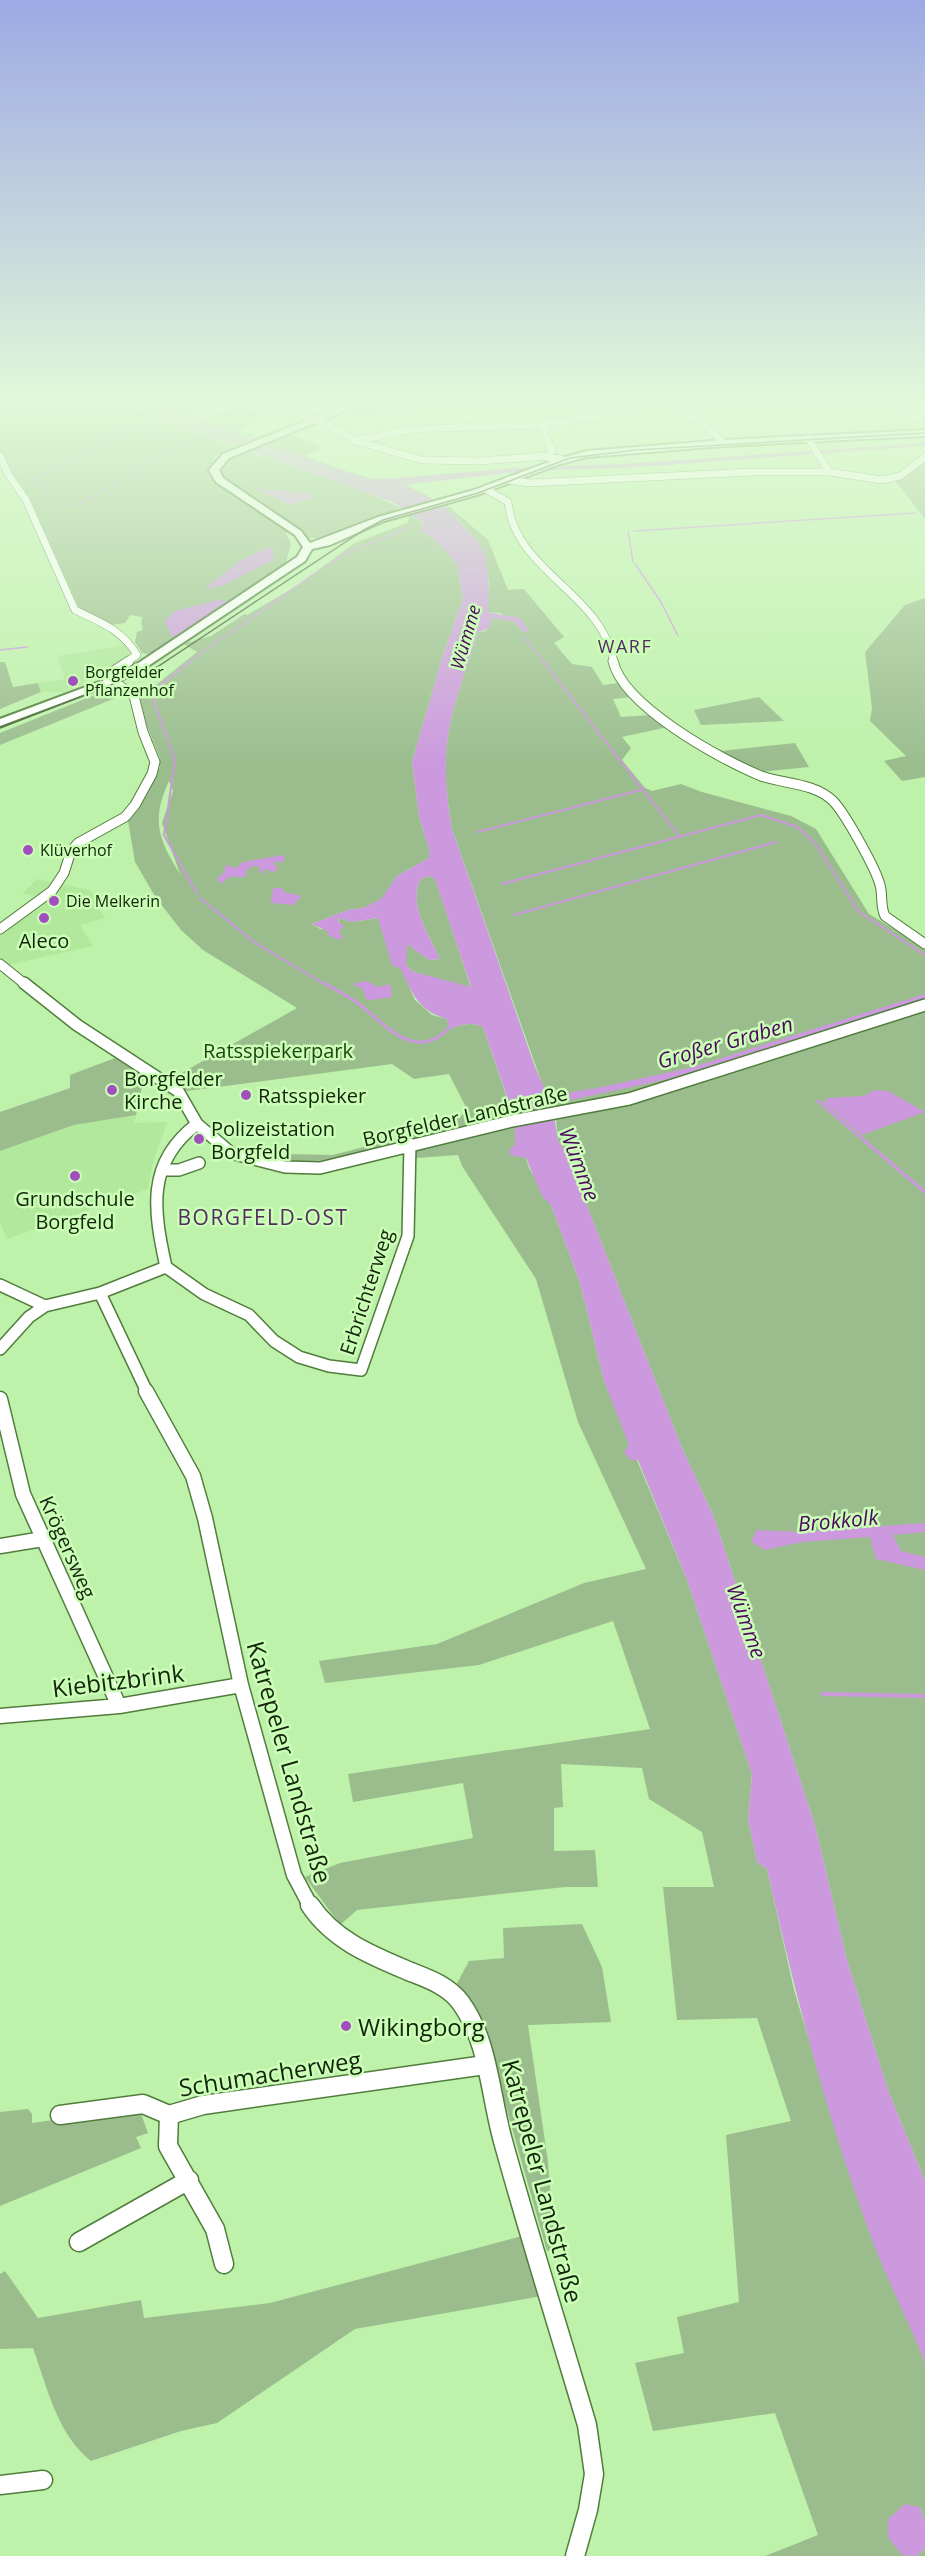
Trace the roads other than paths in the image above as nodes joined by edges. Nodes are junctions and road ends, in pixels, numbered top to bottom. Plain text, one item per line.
1 (37, 525) edge
2 (286, 525) edge
3 (363, 525) edge
4 (512, 525) edge
5 (308, 547) junction
6 (137, 655) junction
7 (155, 658) junction
8 (111, 681) junction
9 (0, 723) edge
10 (0, 730) edge
11 (0, 929) edge
12 (925, 944) edge
13 (0, 964) edge
14 (925, 1005) edge
15 (197, 1124) junction
16 (410, 1144) junction
17 (199, 1162) dead end
18 (164, 1170) junction
19 (166, 1267) junction
20 (0, 1285) edge
21 (100, 1293) junction
22 (45, 1306) junction
23 (0, 1348) edge
24 (0, 1399) edge
25 (44, 1539) junction
26 (0, 1546) edge
27 (241, 1685) junction
28 (119, 1706) junction
29 (0, 1716) edge
30 (485, 2065) junction
31 (60, 2115) dead end
32 (170, 2115) junction
33 (189, 2180) junction
34 (79, 2242) dead end
35 (224, 2264) dead end
36 (43, 2480) dead end
37 (0, 2485) edge
38 (575, 2556) edge

1 - 6 street
2 - 5 main road
3 - 5 main road
4 - 12 street
5 - 7 main road
6 - 7 main road
6 - 8 street
7 - 8 main road
8 - 9 main road
8 - 10 main road
8 - 11 street
13 - 15 street, Borgfelder Landstraße
14 - 16 street, Borgfelder Landstraße
15 - 16 street, Borgfelder Landstraße
15 - 18 street
16 - 19 street, Erbrichterweg
17 - 18 street
18 - 19 street
19 - 21 street
20 - 22 street
21 - 22 street
21 - 27 street, Katrepeler Landstraße
22 - 23 street
24 - 25 street, Krögersweg
25 - 26 street
25 - 28 street, Krögersweg
27 - 28 street, Kiebitzbrink
27 - 30 street, Katrepeler Landstraße
28 - 29 street, Kiebitzbrink
30 - 32 street, Schumacherweg
30 - 38 street, Katrepeler Landstraße
31 - 32 street, Schumacherweg
32 - 33 street, Schumacherweg
33 - 34 street
33 - 35 street, Schumacherweg
36 - 37 street

